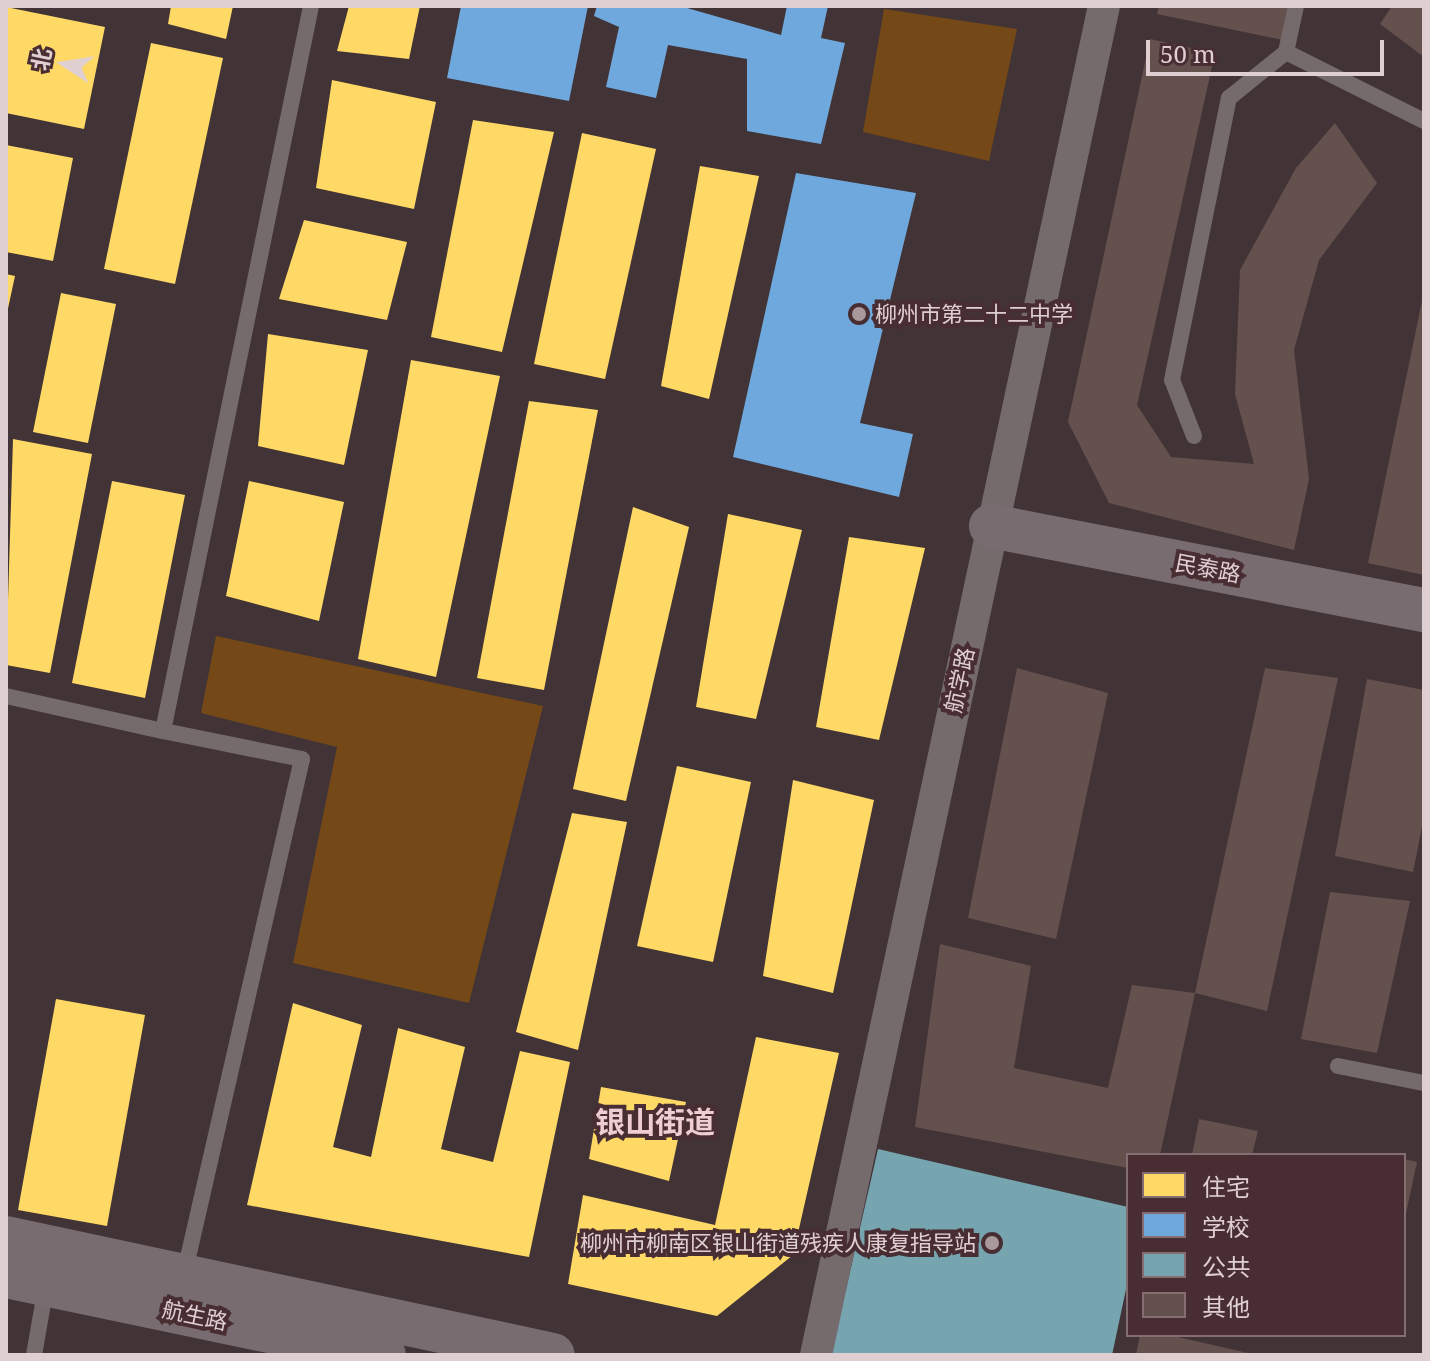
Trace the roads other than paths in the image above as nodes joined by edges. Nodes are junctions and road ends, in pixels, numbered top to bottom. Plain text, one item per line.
1 (311, 6) edge
2 (1104, 6) edge
3 (1296, 6) edge
4 (1286, 52) junction
5 (1424, 121) edge
6 (1194, 436) dead end
7 (991, 526) junction
8 (1424, 610) edge
9 (6, 696) edge
10 (163, 731) junction
11 (1338, 1066) dead end
12 (1424, 1083) edge
13 (6, 1238) edge
14 (26, 1280) edge
15 (180, 1294) junction
16 (34, 1355) edge
17 (384, 1355) edge
18 (553, 1355) edge
19 (816, 1355) edge

1 - 10 lane
2 - 7 street, 航学路
3 - 4 lane
4 - 5 lane
4 - 6 lane
7 - 8 street, 民泰路
7 - 19 street, 航学路
9 - 10 lane
10 - 15 lane
11 - 12 lane
13 - 15 street
14 - 15 street, 航生路
14 - 16 lane
15 - 17 street, 航生路
15 - 18 street

